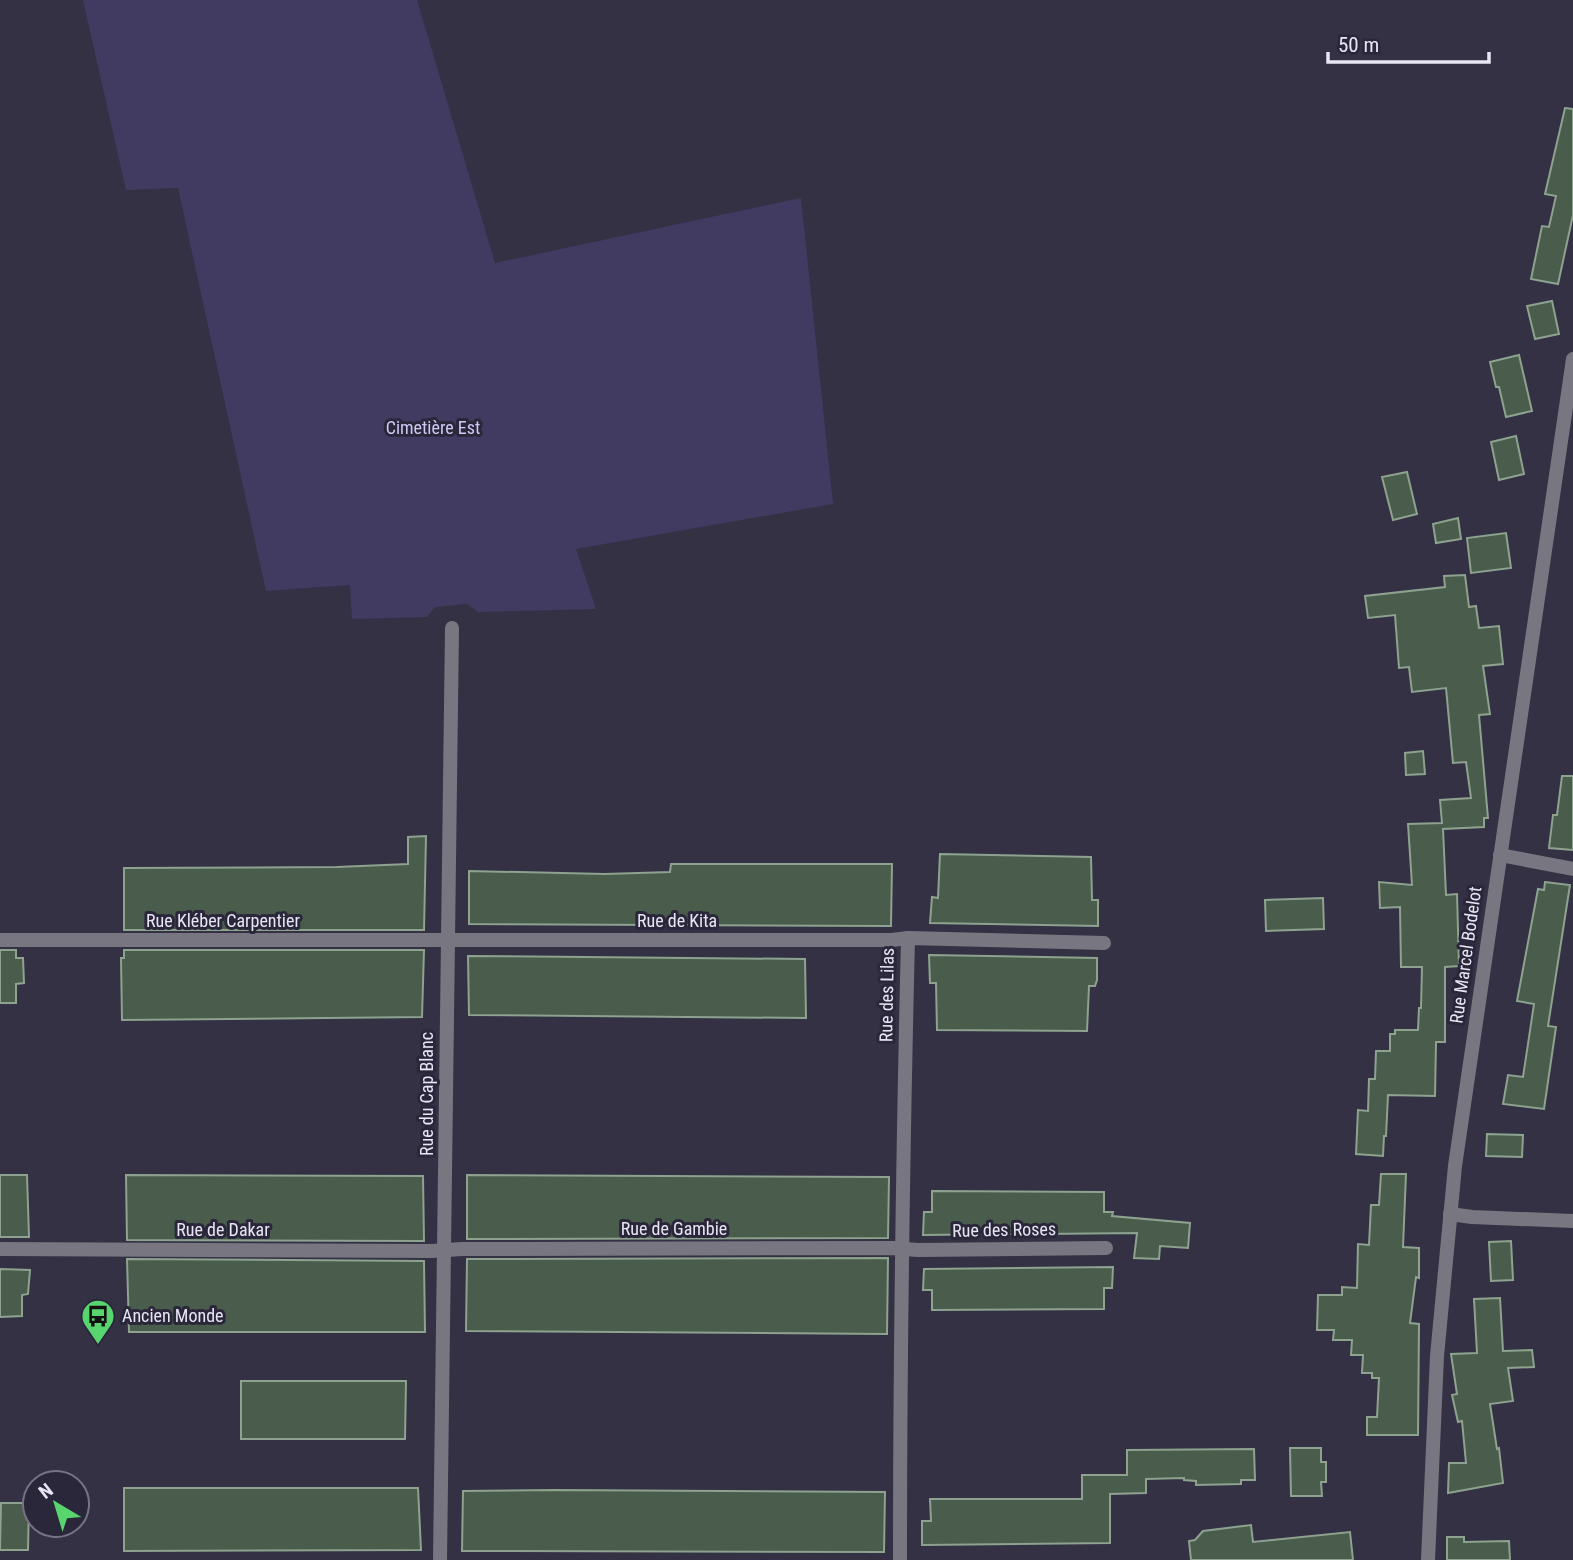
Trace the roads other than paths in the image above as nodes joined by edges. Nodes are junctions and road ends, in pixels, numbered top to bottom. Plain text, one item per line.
1 (1573, 359) edge
2 (452, 628) dead end
3 (1500, 855) junction
4 (1573, 869) edge
5 (908, 938) junction
6 (0, 940) edge
7 (446, 941) junction
8 (1104, 943) dead end
9 (1450, 1214) junction
10 (1573, 1221) edge
11 (1106, 1248) dead end
12 (0, 1249) edge
13 (903, 1249) junction
14 (445, 1250) junction
15 (440, 1560) edge
16 (900, 1560) edge
17 (1428, 1560) edge

1 - 3 street, Rue Marcel Bodelot
2 - 7 street, Rue du Cap Blanc
3 - 4 street
3 - 9 street, Rue Marcel Bodelot
5 - 7 street, Rue de Kita
5 - 8 street, Rue des Lilas
5 - 13 street, Rue des Lilas
6 - 7 street, Rue Kléber Carpentier
7 - 14 street, Rue du Cap Blanc
9 - 10 street
9 - 17 street, Rue Marcel Bodelot
11 - 13 street, Rue des Roses
12 - 14 street, Rue de Dakar
13 - 14 street, Rue de Gambie
13 - 16 street, Rue des Lilas
14 - 15 street, Rue du Cap Blanc

